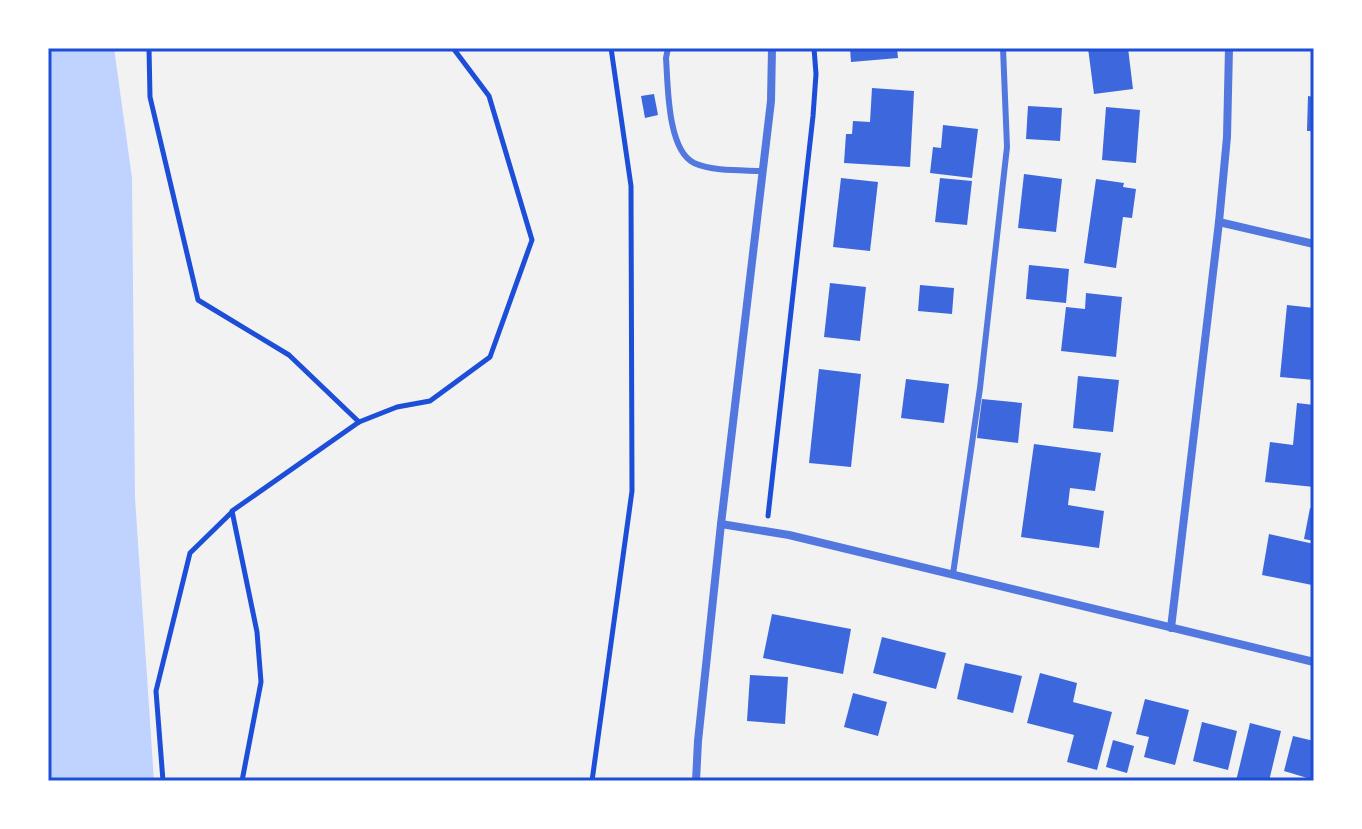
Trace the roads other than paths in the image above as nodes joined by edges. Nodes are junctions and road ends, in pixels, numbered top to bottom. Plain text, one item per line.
1 (668, 48) edge
2 (772, 48) edge
3 (1003, 48) edge
4 (1229, 48) edge
5 (763, 171) junction
6 (1219, 222) junction
7 (1314, 244) edge
8 (721, 524) junction
9 (953, 574) junction
10 (1171, 628) junction
11 (1314, 662) edge
12 (696, 781) edge

1 - 5 lane
2 - 5 street
3 - 9 lane
4 - 6 street
5 - 8 street
6 - 7 street
6 - 10 street
8 - 9 street
8 - 12 street
9 - 10 street
10 - 11 street

